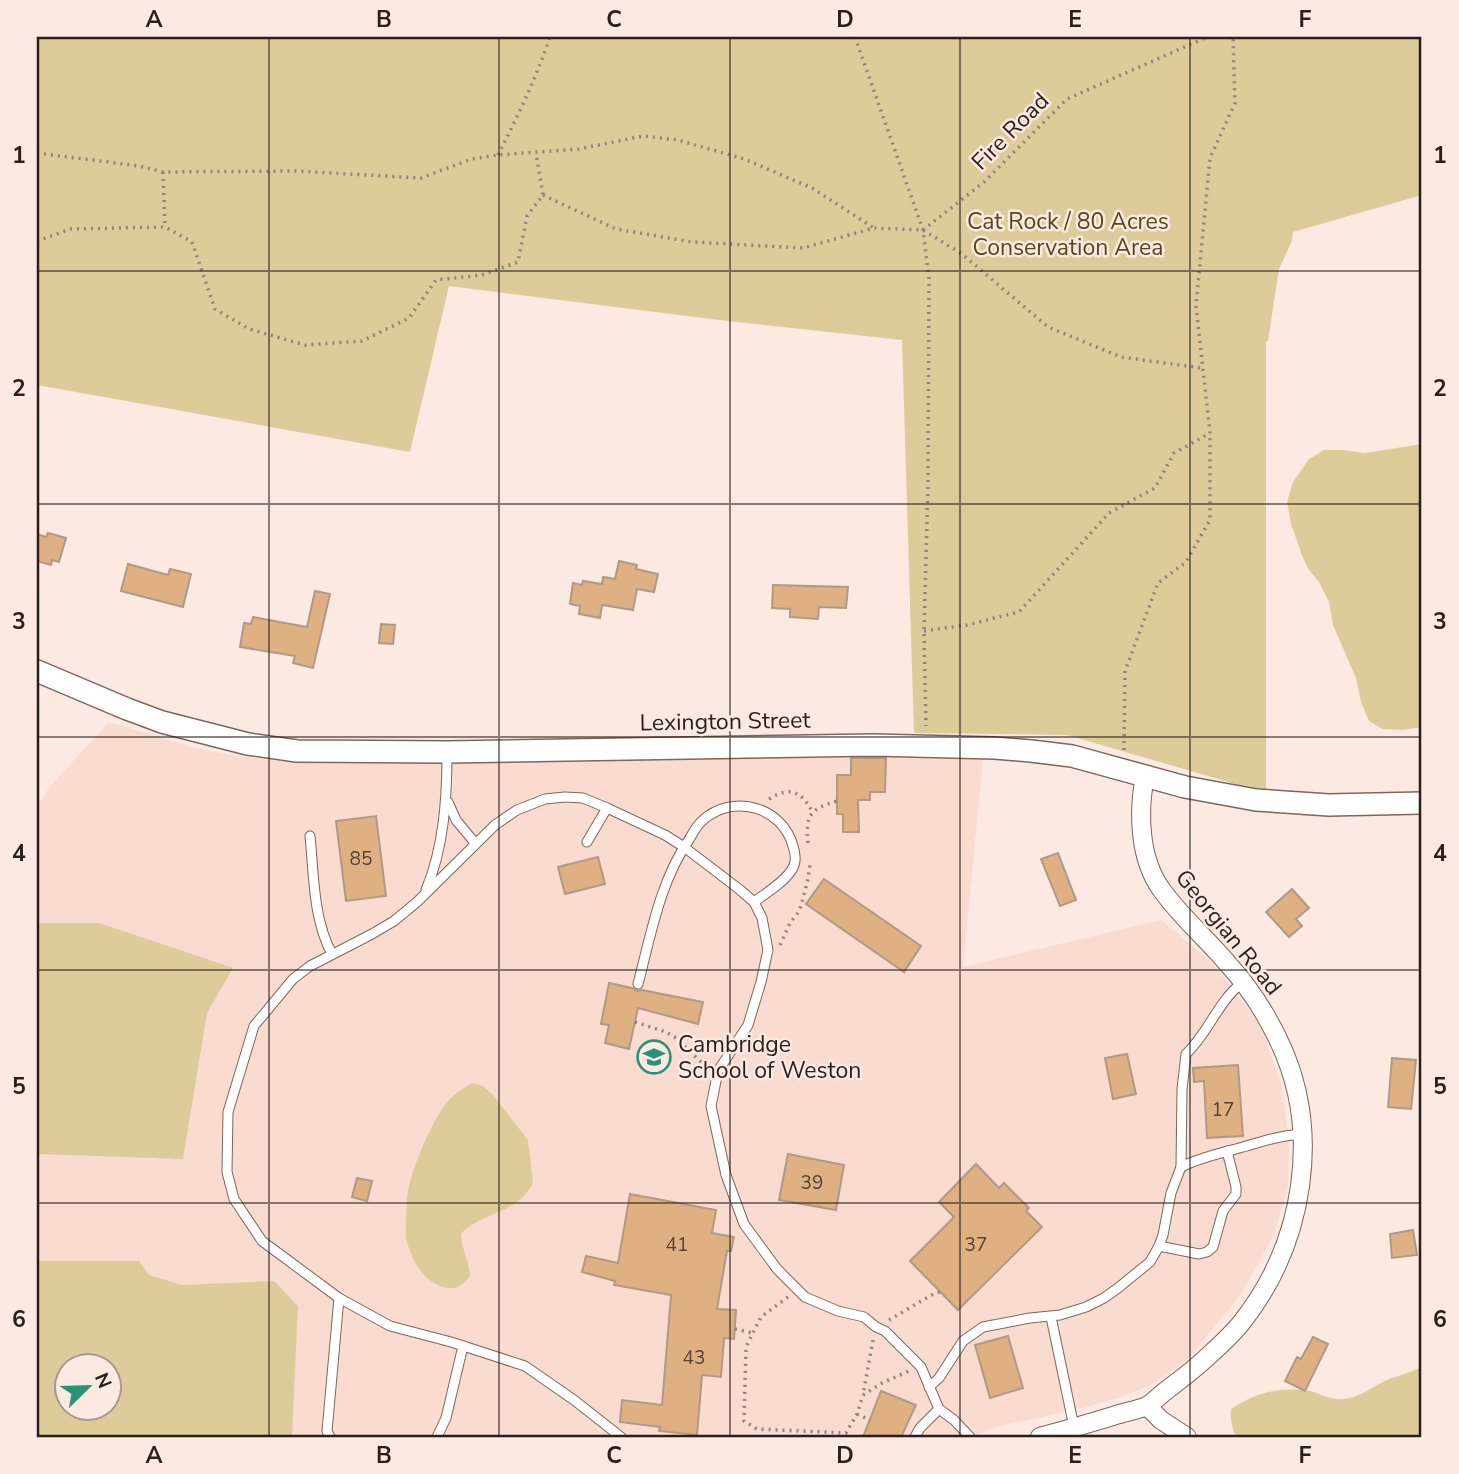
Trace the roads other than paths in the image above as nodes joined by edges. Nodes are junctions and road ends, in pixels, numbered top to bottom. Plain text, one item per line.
1 (37, 671) edge
2 (447, 752) junction
3 (1145, 776) junction
4 (447, 794) junction
5 (1422, 803) edge
6 (607, 808) junction
7 (310, 836) dead end
8 (587, 842) dead end
9 (475, 843) junction
10 (684, 847) junction
11 (424, 895) junction
12 (754, 902) junction
13 (332, 954) junction
14 (1243, 982) junction
15 (638, 984) dead end
16 (1302, 1134) junction
17 (1227, 1151) junction
18 (1181, 1167) junction
19 (1159, 1246) junction
20 (339, 1298) junction
21 (1051, 1317) junction
22 (463, 1346) junction
23 (929, 1387) junction
24 (1147, 1406) junction
25 (939, 1409) junction
26 (1074, 1427) junction
27 (330, 1437) edge
28 (437, 1437) edge
29 (621, 1437) edge
30 (915, 1437) edge
31 (970, 1437) edge
32 (1040, 1437) edge
33 (1187, 1437) edge

1 - 2 street, Lexington Street
2 - 3 street, Lexington Street
2 - 4 lane
3 - 5 street, Lexington Street
3 - 14 street, Georgian Road
4 - 9 lane
4 - 11 lane
6 - 8 lane
6 - 9 lane
6 - 10 lane
7 - 13 lane
9 - 11 lane
10 - 12 lane
10 - 12 lane
10 - 15 lane
11 - 13 lane
12 - 23 lane
13 - 20 lane
14 - 16 street, Georgian Road
14 - 18 lane
16 - 17 lane
16 - 24 street, Georgian Road
17 - 18 lane
17 - 19 lane
18 - 19 lane
19 - 21 lane
20 - 22 lane
20 - 27 lane
21 - 23 lane
21 - 26 lane
22 - 28 lane
22 - 29 lane
23 - 25 lane
24 - 26 street, Georgian Road
24 - 33 street
25 - 30 lane
25 - 31 lane
26 - 32 street, Georgian Road

